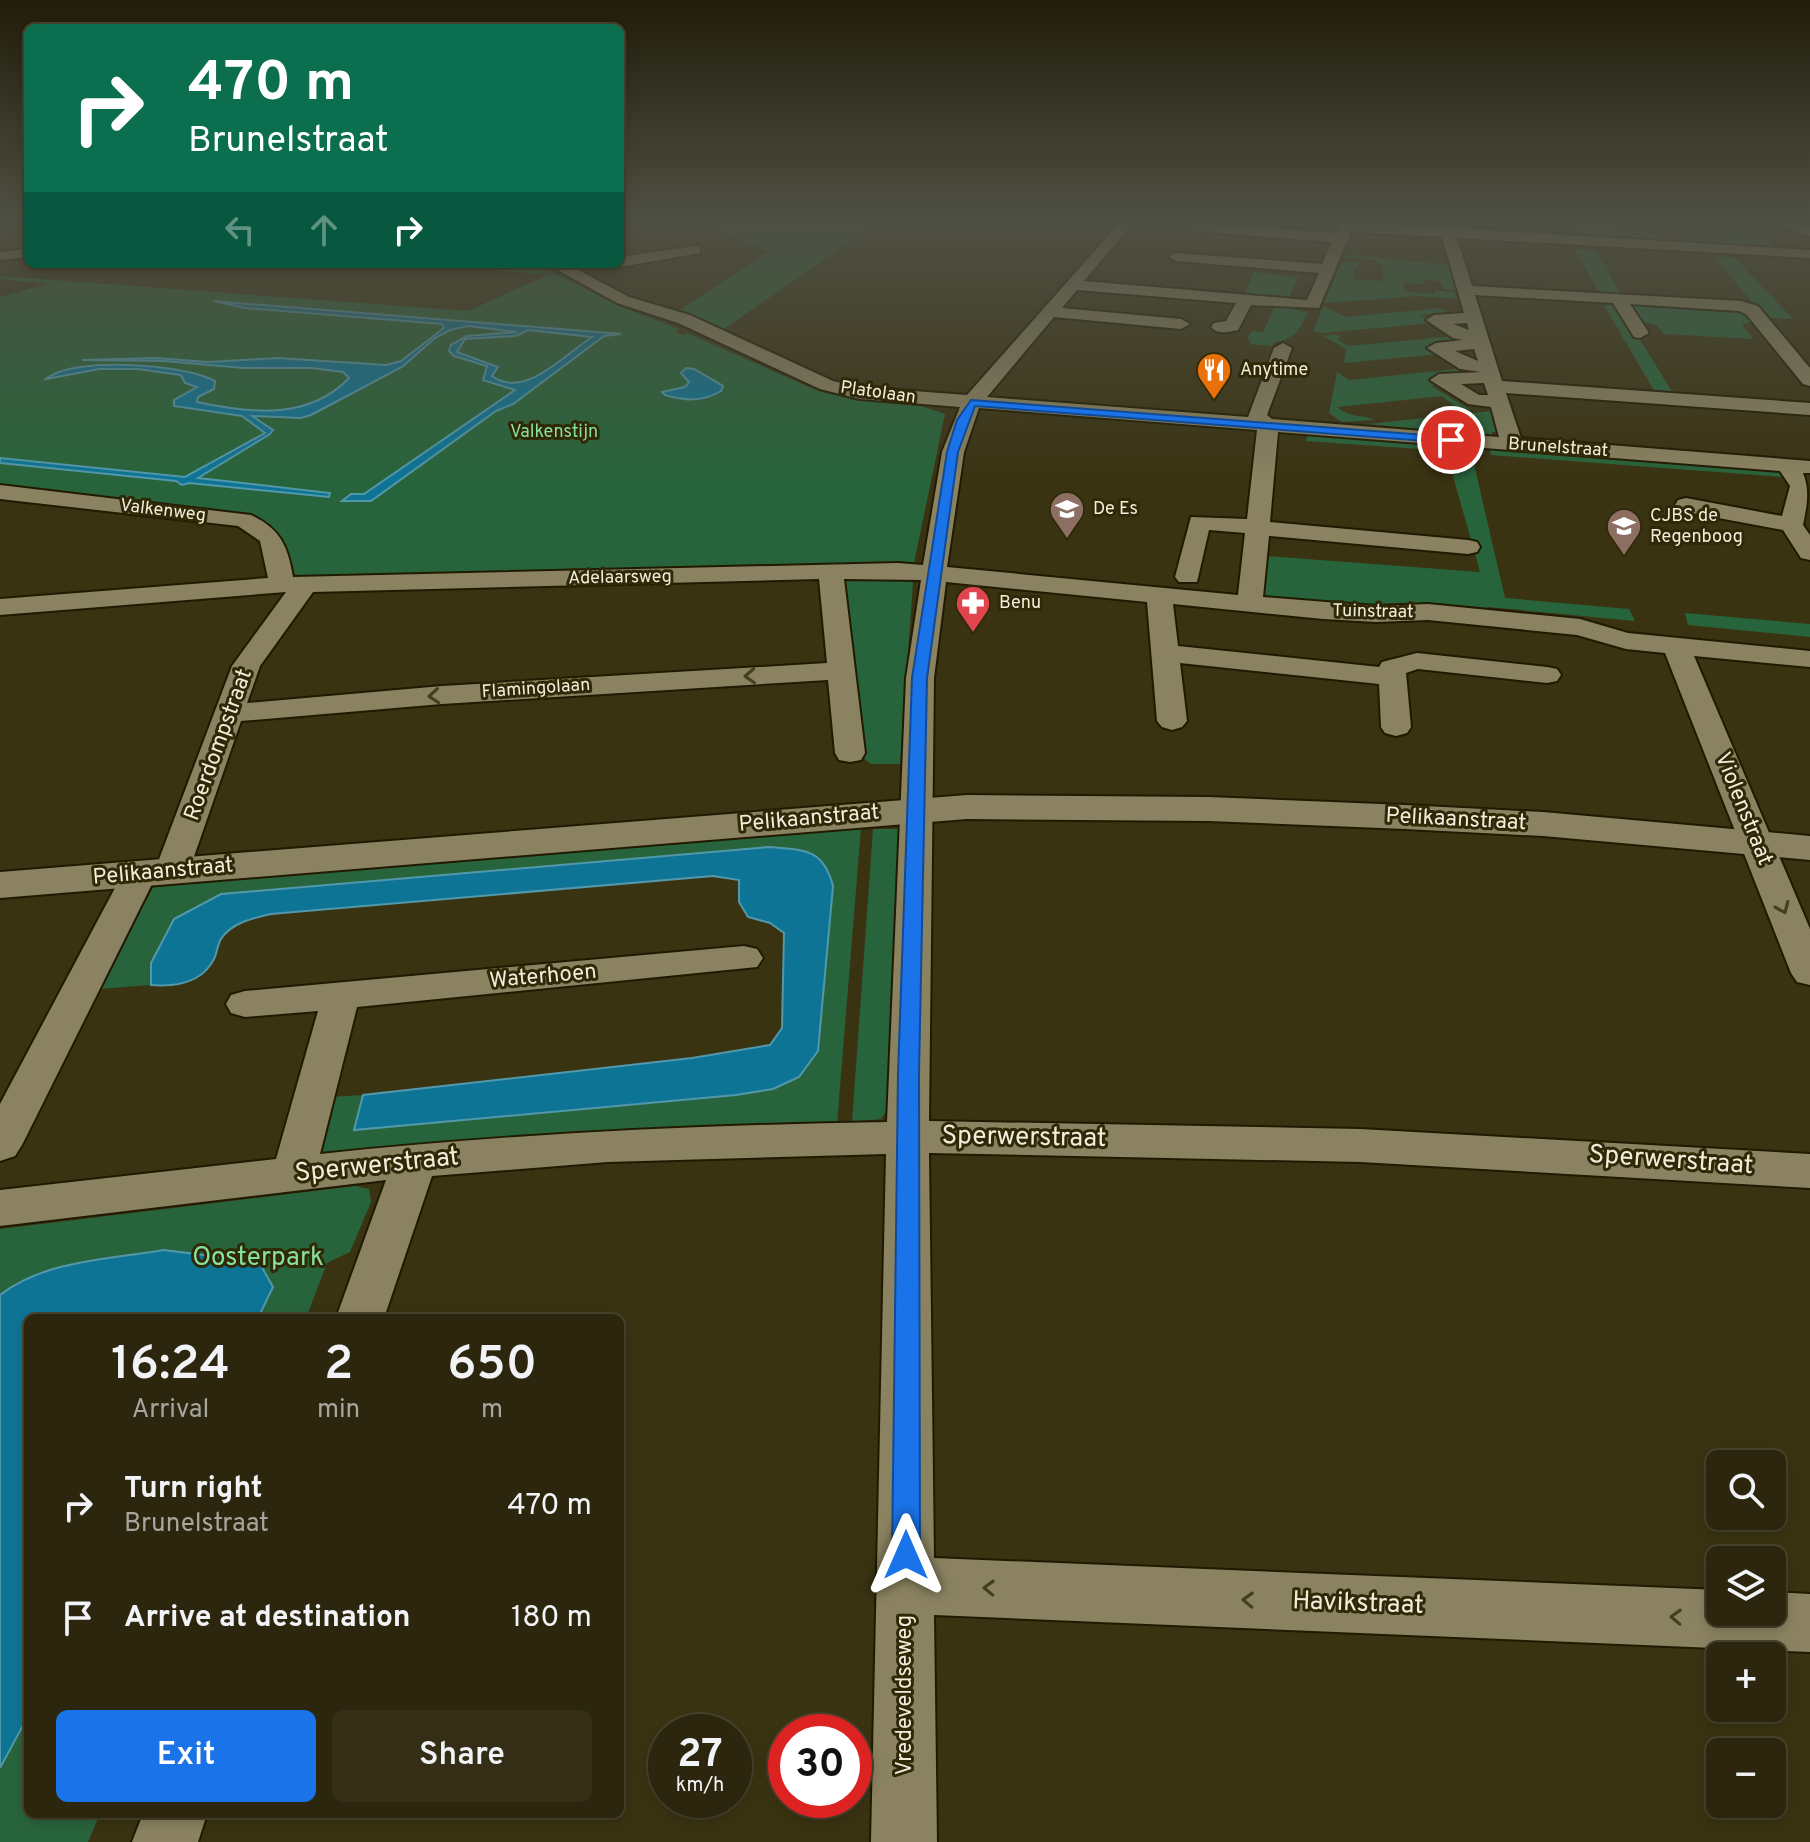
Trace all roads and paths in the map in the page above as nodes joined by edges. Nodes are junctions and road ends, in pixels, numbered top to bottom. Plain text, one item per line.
1 (645, 307) edge
2 (1054, 307) edge
3 (1242, 307) edge
4 (1470, 307) edge
5 (1624, 307) edge
6 (1734, 307) edge
7 (1050, 312) junction
8 (1473, 317) junction
9 (1181, 324) dead end
10 (1220, 327) dead end
11 (1640, 333) dead end
12 (1480, 339) junction
13 (1283, 348) dead end
14 (1810, 380) edge
15 (1493, 383) junction
16 (971, 403) junction
17 (1810, 409) edge
18 (1268, 426) junction
19 (1512, 444) junction
20 (1802, 477) edge
21 (0, 492) edge
22 (1686, 505) dead end
23 (1791, 525) junction
24 (1258, 526) junction
25 (1468, 547) dead end
26 (1810, 553) edge
27 (831, 572) junction
28 (934, 572) junction
29 (1188, 577) dead end
30 (293, 585) junction
31 (1159, 595) junction
32 (1250, 603) junction
33 (0, 607) edge
34 (1676, 646) junction
35 (1164, 653) junction
36 (1810, 659) edge
37 (841, 671) junction
38 (1547, 675) dead end
39 (1391, 677) junction
40 (231, 713) junction
41 (1172, 721) dead end
42 (1396, 727) dead end
43 (850, 753) dead end
44 (917, 810) junction
45 (1758, 842) junction
46 (1810, 848) edge
47 (156, 872) junction
48 (0, 885) edge
49 (744, 958) dead end
50 (1810, 973) edge
51 (341, 996) junction
52 (245, 1004) dead end
53 (909, 1137) junction
54 (0, 1145) edge
55 (416, 1159) junction
56 (1810, 1171) edge
57 (293, 1175) junction
58 (0, 1208) edge
59 (361, 1314) edge
60 (906, 1585) junction
61 (1810, 1623) edge
62 (174, 1818) edge
63 (165, 1842) edge
64 (904, 1842) edge

1 - 16 street, Platolaan
2 - 7 street, Vredeveldseweg
3 - 10 street
4 - 8 street
5 - 11 street
6 - 14 street
7 - 9 street
7 - 16 street, Vredeveldseweg
8 - 12 street
8 - 12 street
12 - 15 street
12 - 15 street
13 - 18 street
15 - 17 street
15 - 19 street
16 - 18 street, Brunelstraat
16 - 28 street, Vredeveldseweg
18 - 19 street, Brunelstraat
18 - 24 street
19 - 20 street, Brunelstraat
20 - 23 street
21 - 30 street, Valkenweg
22 - 23 street
23 - 26 street
24 - 25 street
24 - 29 street
24 - 32 street
27 - 28 street, Adelaarsweg
27 - 30 street, Adelaarsweg
27 - 37 street
28 - 31 street, Tuinstraat
28 - 44 street, Vredeveldseweg
30 - 33 street, Adelaarsweg
30 - 40 street, Roerdompstraat
31 - 32 street, Tuinstraat
31 - 35 street
32 - 34 street, Tuinstraat
34 - 36 street, Tuinstraat
34 - 45 street, Violenstraat
35 - 39 street
35 - 41 street
37 -> 40 street, Flamingolaan
37 - 43 street
38 - 39 street
39 - 42 street
40 - 47 street, Roerdompstraat
44 - 45 street, Pelikaanstraat
44 - 47 street, Pelikaanstraat
44 - 53 street, Vredeveldseweg
45 - 46 street, Pelikaanstraat
45 -> 50 street, Violenstraat
47 - 48 street, Pelikaanstraat
47 - 54 street, Roerdompstraat
49 - 51 street, Waterhoen
51 - 52 street, Waterhoen
51 - 57 street
53 - 55 street, Sperwerstraat
53 - 56 street, Sperwerstraat
53 - 60 street, Vredeveldseweg
55 - 57 street, Sperwerstraat
55 - 59 street
57 - 58 street, Sperwerstraat
61 -> 60 street, Havikstraat
60 - 64 street, Vredeveldseweg
62 - 63 street

